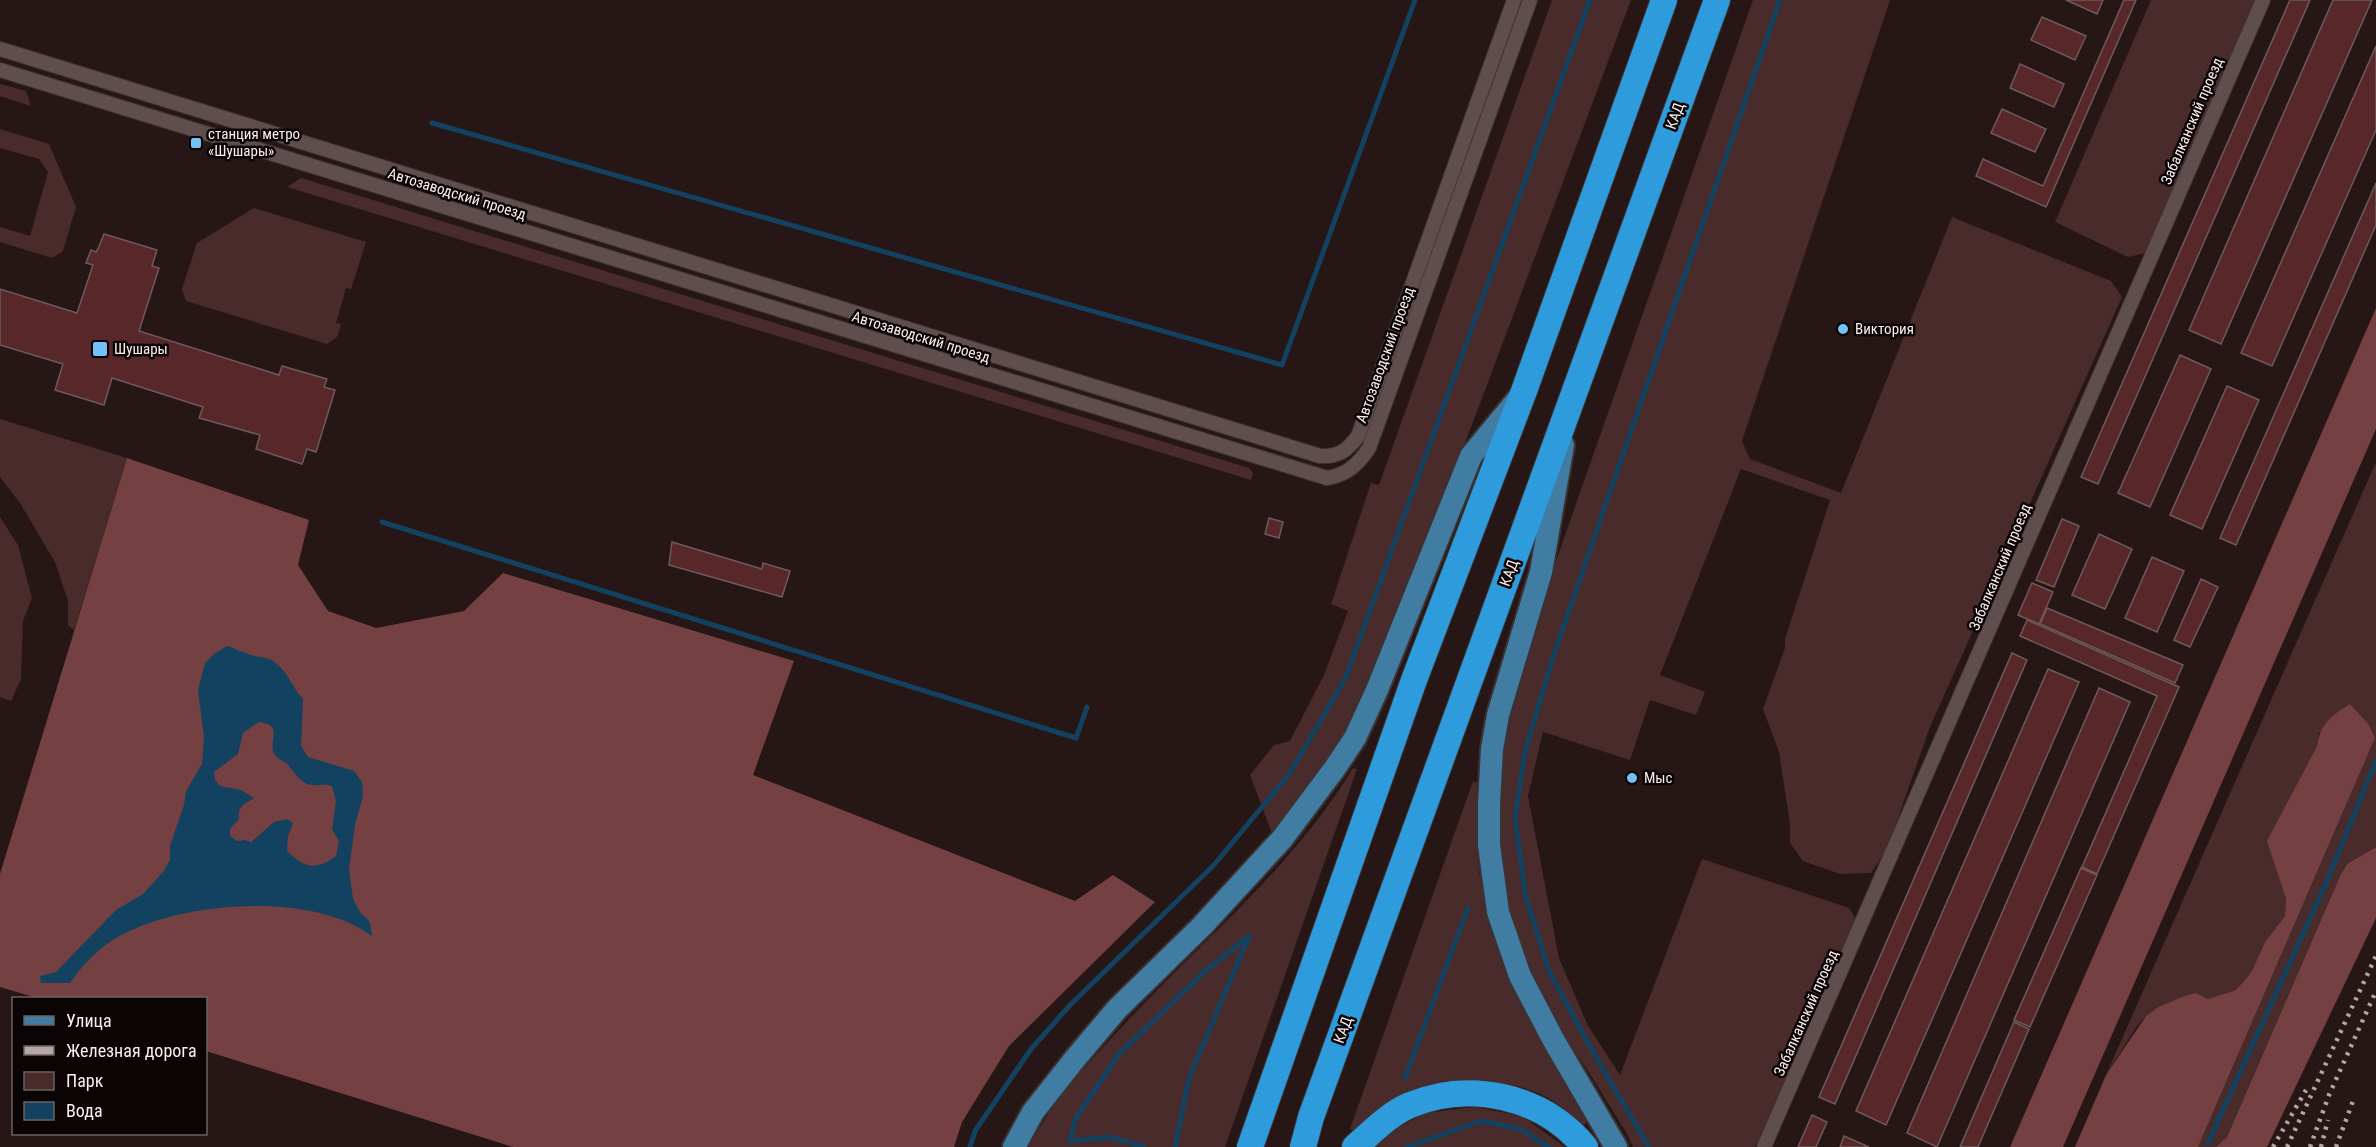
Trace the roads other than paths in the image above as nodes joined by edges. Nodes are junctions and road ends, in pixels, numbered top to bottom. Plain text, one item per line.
1 (1514, 0) edge
2 (1530, 0) edge
3 (1664, 0) edge
4 (1717, 0) edge
5 (2263, 0) edge
6 (0, 49) edge
7 (0, 70) edge
8 (1524, 391) junction
9 (1568, 412) junction
10 (1014, 1147) edge
11 (1250, 1147) edge
12 (1303, 1147) edge
13 (1355, 1147) edge
14 (1585, 1147) edge
15 (1616, 1147) edge
16 (1764, 1147) edge

1 - 6 street, Автозаводский проезд
2 - 7 street, Автозаводский проезд
3 - 8 highway
4 - 9 highway, КАД
5 - 16 street, Забалканский проезд
8 - 10 main road
8 - 11 highway
9 - 12 highway, КАД
9 - 15 main road
13 - 14 highway

